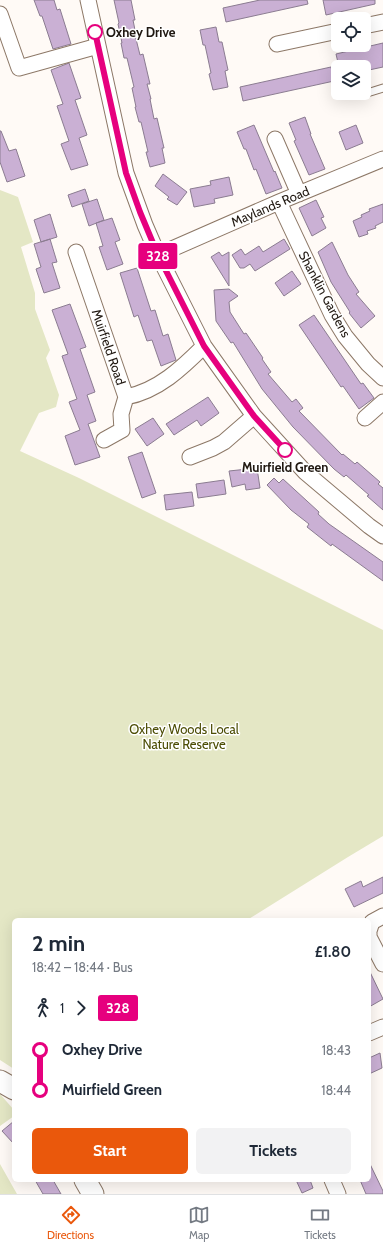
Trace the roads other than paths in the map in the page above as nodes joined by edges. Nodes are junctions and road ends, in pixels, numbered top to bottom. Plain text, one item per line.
1 (88, 0) edge
2 (0, 14) edge
3 (383, 22) edge
4 (371, 25) edge
5 (331, 33) edge
6 (277, 44) dead end
7 (98, 46) junction
8 (383, 88) edge
9 (371, 92) edge
10 (275, 139) dead end
11 (383, 159) edge
12 (299, 194) junction
13 (279, 202) junction
14 (76, 252) dead end
15 (158, 255) junction
16 (204, 346) junction
17 (383, 378) edge
18 (126, 397) junction
19 (383, 402) edge
20 (254, 416) junction
21 (365, 418) dead end
22 (104, 440) dead end
23 (190, 457) dead end
24 (383, 536) edge
25 (383, 916) edge
26 (371, 925) edge
27 (371, 940) edge
28 (383, 964) edge
29 (383, 1027) edge
30 (371, 1033) edge
31 (0, 1081) edge
32 (12, 1088) edge
33 (86, 1182) edge
34 (333, 1182) edge
35 (93, 1194) edge
36 (338, 1194) edge

1 - 7 street
2 - 7 street
3 - 4 street
5 - 6 street
7 - 15 street
8 - 9 lane
10 - 12 street
11 - 12 street, Maylands Road
12 - 13 street, Maylands Road
13 - 15 street, Maylands Road
13 - 17 street, Shanklin Gardens
14 - 18 street, Muirfield Road
15 - 16 street
16 - 18 street, Muirfield Road
16 - 20 street
18 - 22 street
19 - 21 street
20 - 23 street
20 - 24 street
25 - 26 street
27 - 28 street
29 - 30 street
31 - 32 main road
33 - 35 main road
34 - 36 street

